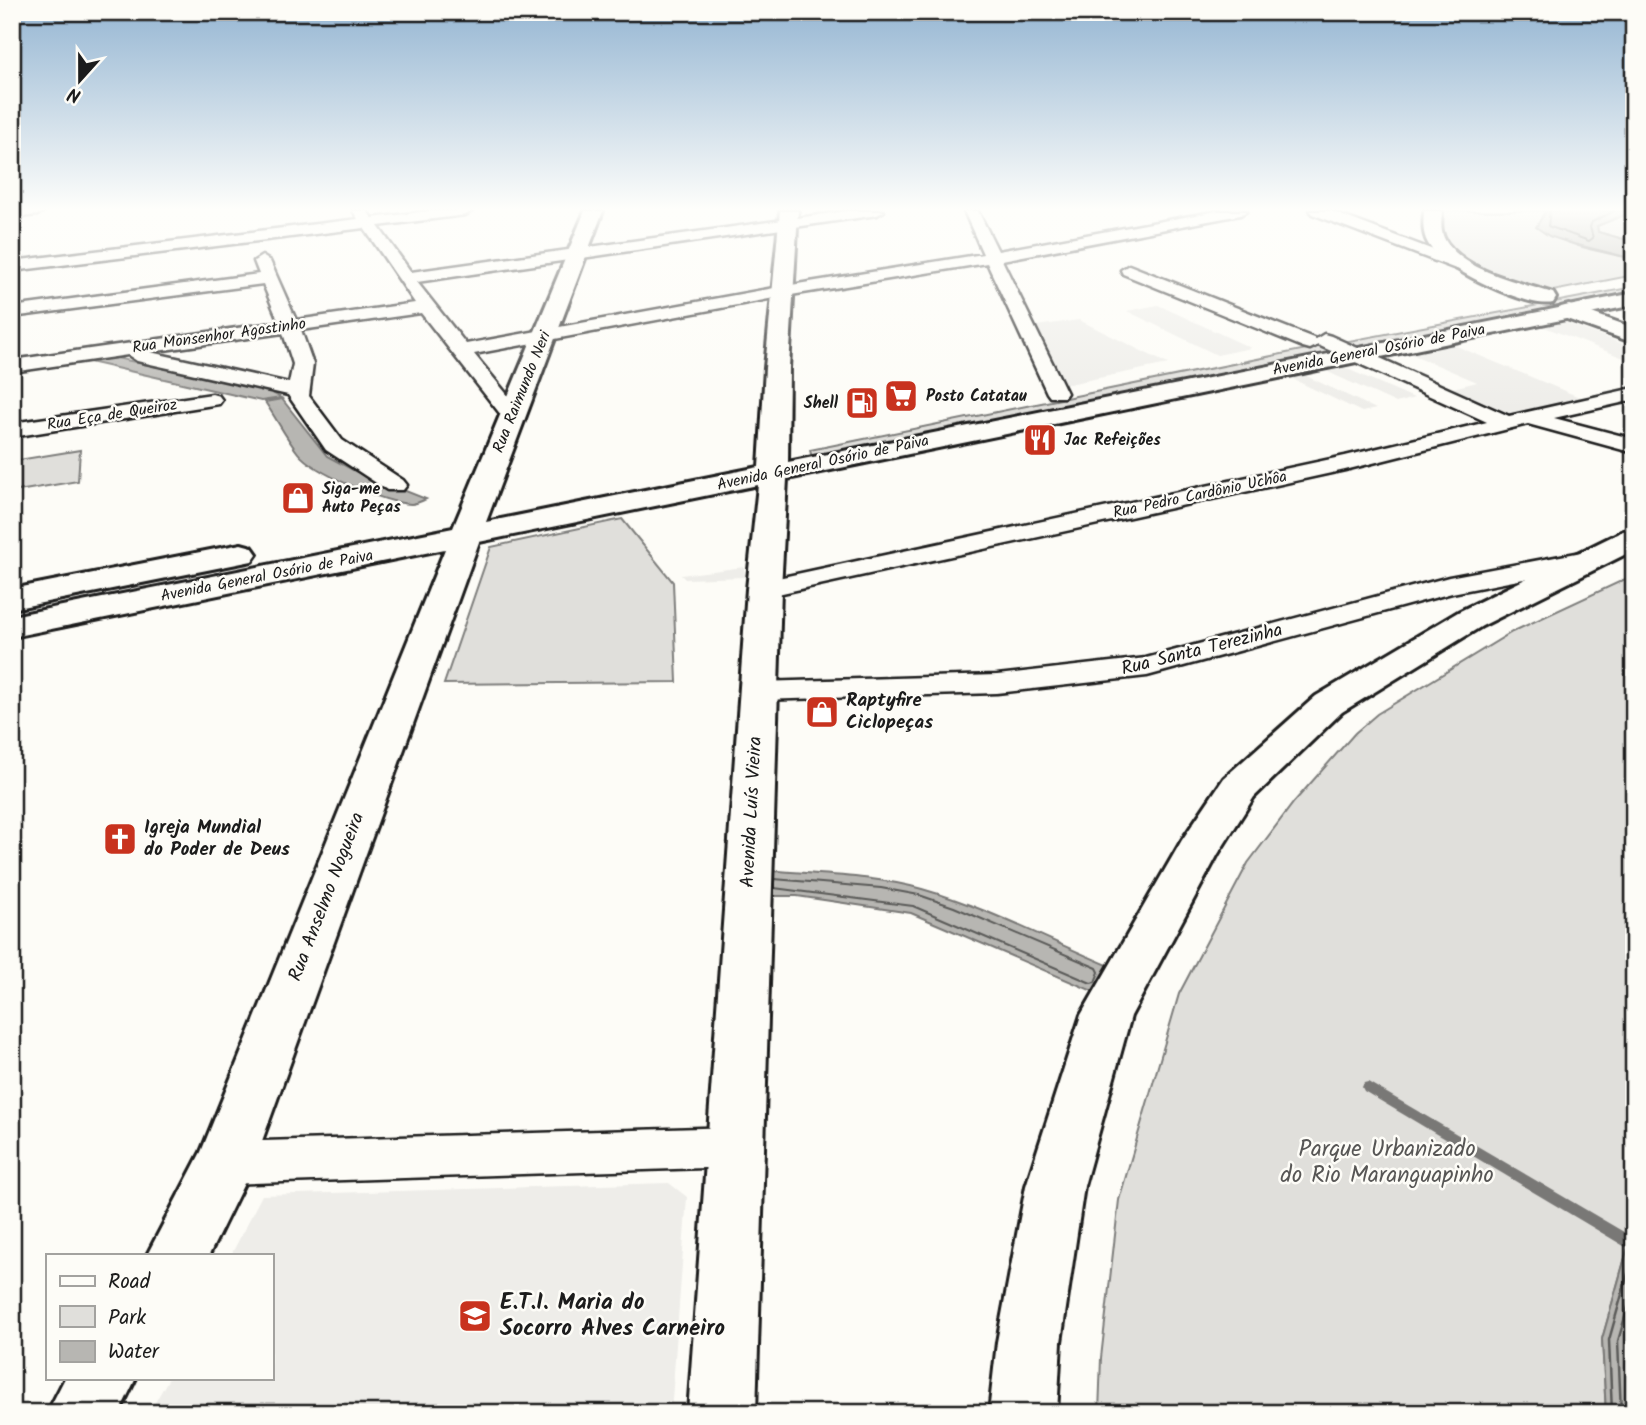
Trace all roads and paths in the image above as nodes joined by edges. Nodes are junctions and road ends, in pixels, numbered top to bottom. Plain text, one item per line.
1 (270, 278) joint
2 (407, 278) joint
3 (411, 278) edge
4 (569, 278) edge
5 (786, 278) edge
6 (868, 278) edge
7 (1003, 278) edge
8 (1149, 278) edge
9 (1492, 278) edge
10 (1634, 280) edge
11 (785, 291) junction
12 (1545, 298) junction
13 (1634, 299) edge
14 (426, 307) junction
15 (12, 312) edge
16 (1569, 312) junction
17 (291, 326) junction
18 (1634, 335) edge
19 (545, 337) junction
20 (1317, 342) junction
21 (462, 351) junction
22 (109, 352) junction
23 (1354, 354) junction
24 (12, 366) edge
25 (1057, 393) junction
26 (299, 394) junction
27 (1634, 394) edge
28 (212, 400) dead end
29 (513, 415) junction
30 (1518, 421) junction
31 (12, 430) edge
32 (1634, 446) edge
33 (774, 461) junction
34 (395, 485) dead end
35 (472, 522) junction
36 (1634, 538) edge
37 (1587, 559) junction
38 (764, 589) junction
39 (12, 599) edge
40 (12, 627) edge
41 (759, 691) junction
42 (735, 1147) junction
43 (225, 1163) junction
44 (178, 1254) edge
45 (102, 1380) edge
46 (80, 1413) edge
47 (722, 1413) edge
48 (1023, 1413) edge

1 - 15 street
1 - 17 street
2 - 3 street
2 - 14 street
4 - 19 main road, Rua Raimundo Neri
5 - 11 main road, Avenida Luís Vieira
6 - 11 street
7 - 25 street
8 - 20 street
9 - 12 main road
10 - 12 main road, Avenida General Osório de Paiva
11 - 19 street
11 - 33 main road, Avenida Luís Vieira
12 - 20 main road, Avenida General Osório de Paiva
13 - 16 main road, Avenida General Osório de Paiva
14 - 17 street, Rua Monsenhor Agostinho
14 - 21 street
16 - 18 main road
16 - 23 main road, Avenida General Osório de Paiva
17 - 22 street, Rua Monsenhor Agostinho
17 - 26 street
19 - 21 street
19 - 29 main road, Rua Raimundo Neri
20 - 23 street
20 - 25 main road, Avenida General Osório de Paiva
21 - 29 street
22 - 24 street, Rua Monsenhor Agostinho
22 - 26 street
23 - 30 street
23 - 33 main road, Avenida General Osório de Paiva
25 - 33 main road, Avenida General Osório de Paiva
26 - 34 street
27 - 30 street, Rua Pedro Cardônio Uchôa
28 - 31 street, Rua Eça de Queiroz
29 - 35 main road, Rua Raimundo Neri
30 - 32 street
30 - 38 street, Rua Pedro Cardônio Uchôa
33 - 35 main road, Avenida General Osório de Paiva
33 - 38 main road, Avenida Luís Vieira
35 - 39 main road, Avenida General Osório de Paiva
35 - 40 main road, Avenida General Osório de Paiva
35 - 43 main road, Rua Anselmo Nogueira
36 - 37 main road, Rua Santa Terezinha
37 - 41 street, Rua Santa Terezinha
37 - 48 main road
38 - 41 main road, Avenida Luís Vieira
41 - 42 main road, Avenida Luís Vieira
42 - 43 street
42 - 47 main road, Avenida Luís Vieira
43 - 44 main road, Rua Anselmo Nogueira
45 - 46 main road

